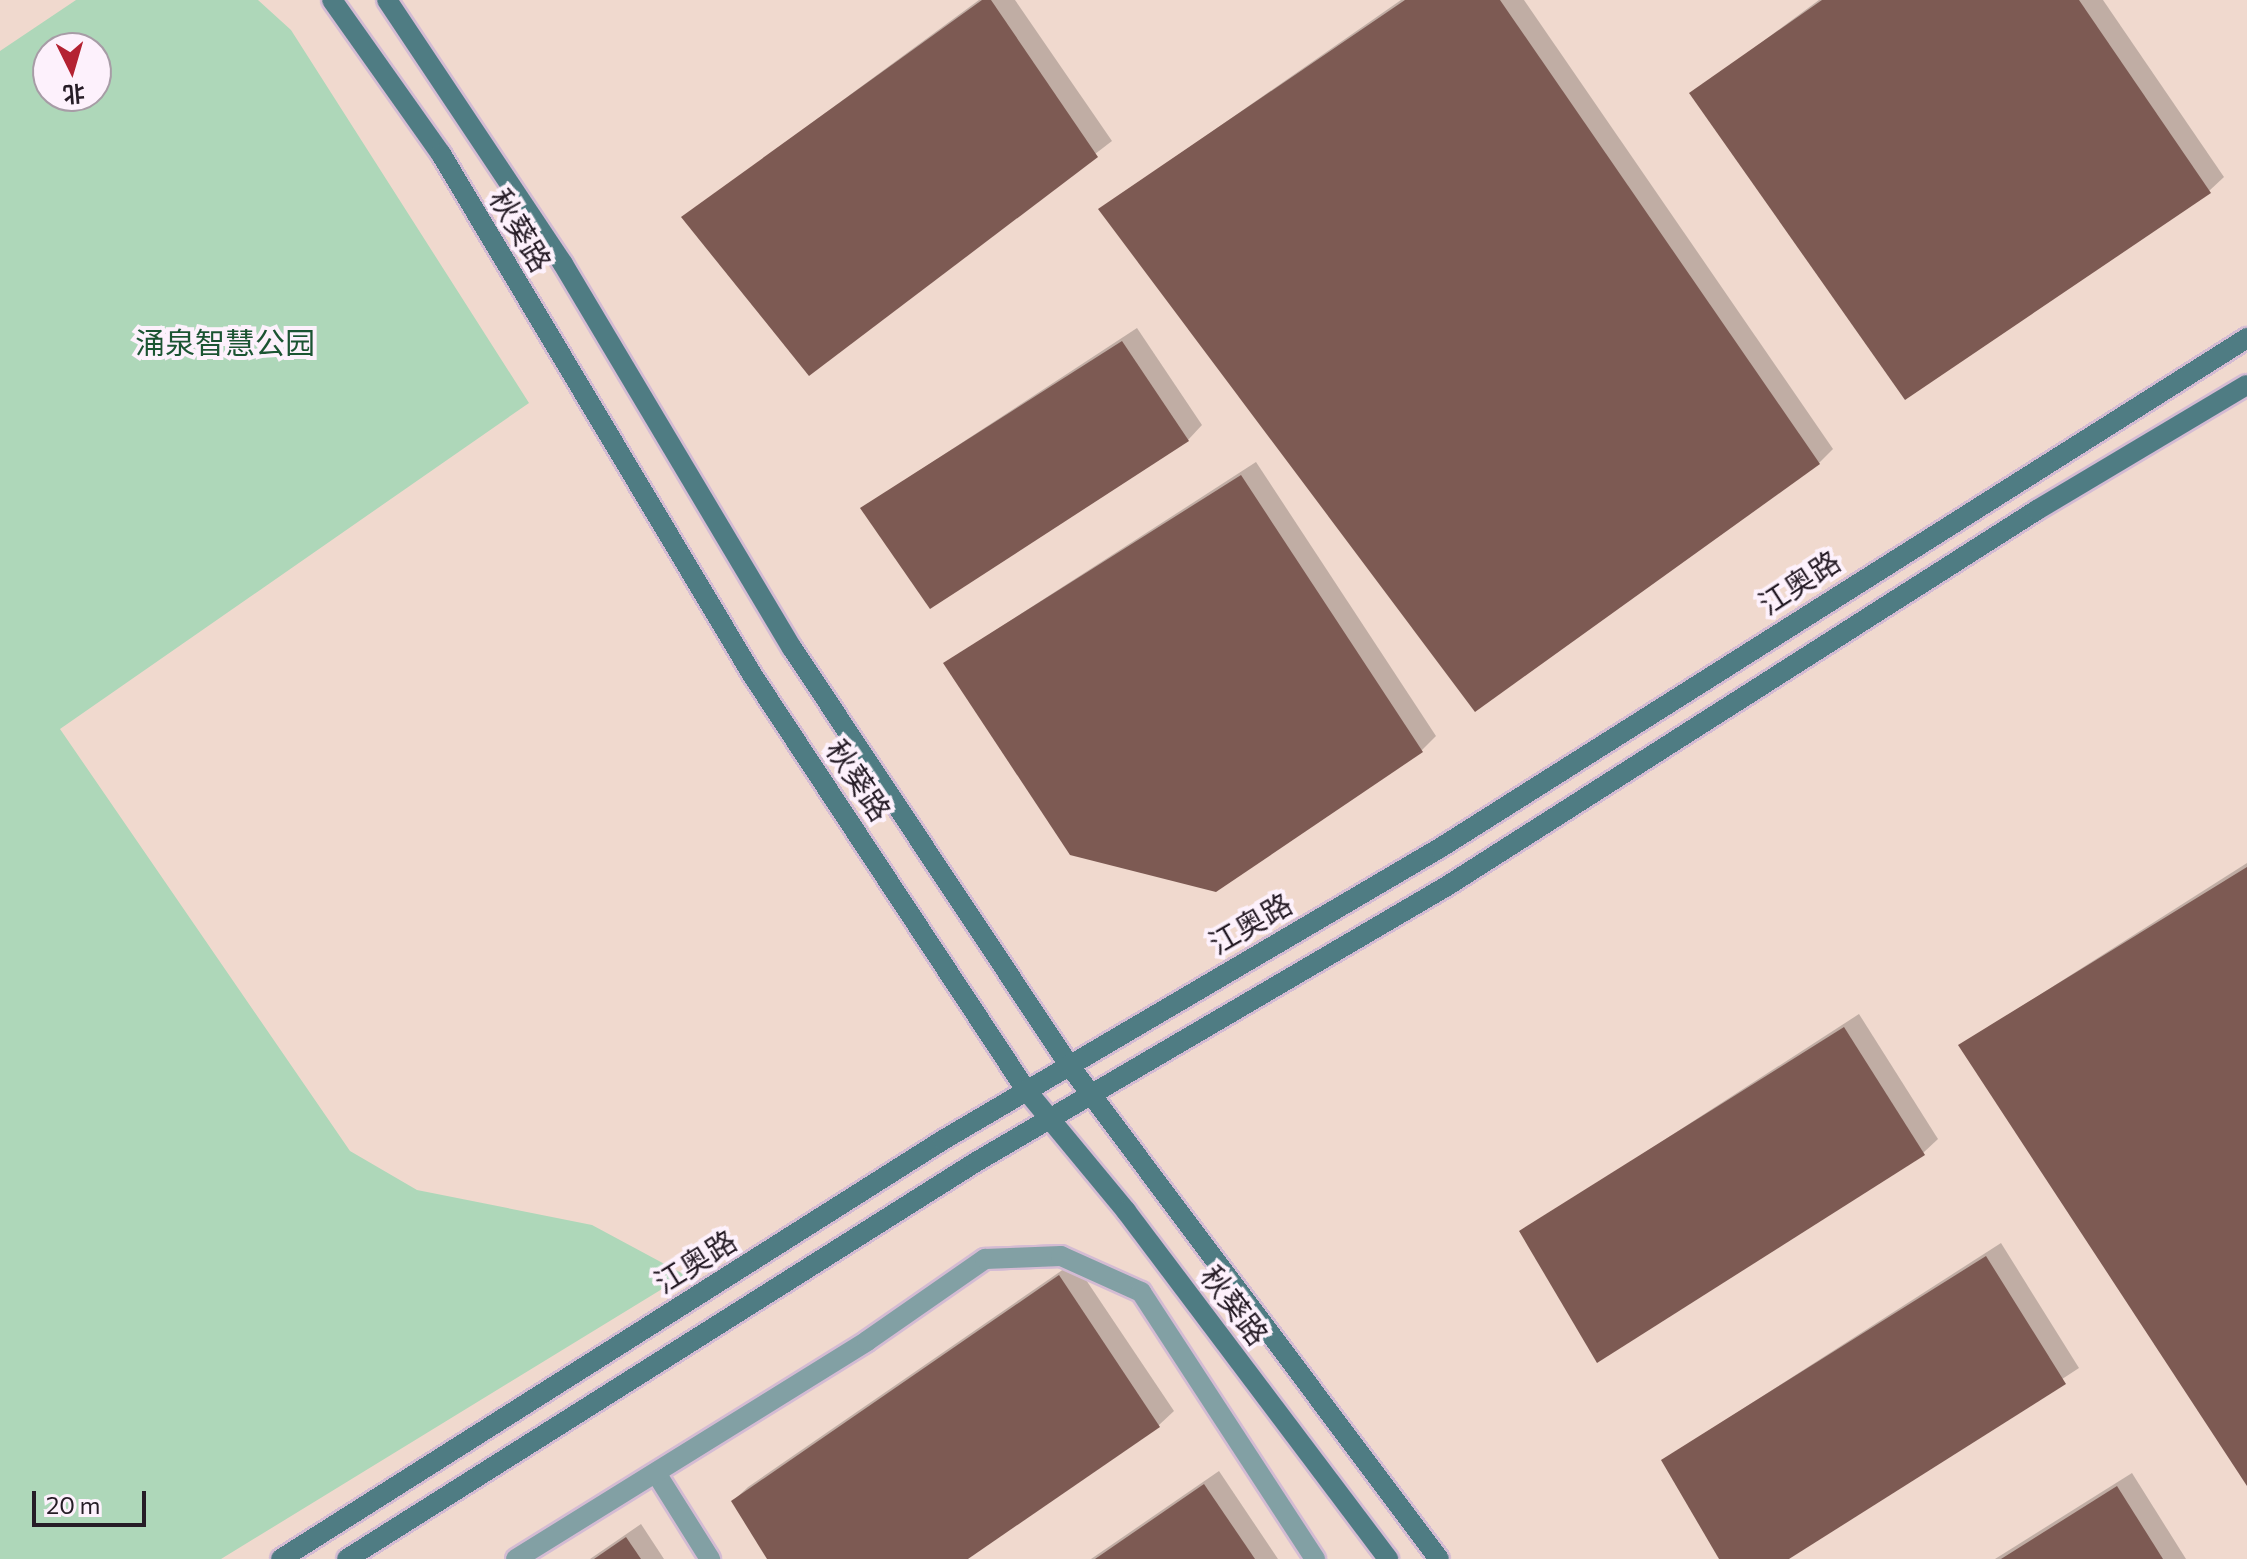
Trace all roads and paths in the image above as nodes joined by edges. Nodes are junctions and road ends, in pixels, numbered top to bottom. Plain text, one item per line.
1 (332, 0) edge
2 (387, 0) edge
3 (2247, 338) edge
4 (2247, 385) edge
5 (1069, 1065) junction
6 (1026, 1090) junction
7 (1092, 1097) junction
8 (1048, 1122) junction
9 (656, 1473) junction
10 (281, 1559) edge
11 (347, 1559) edge
12 (516, 1559) edge
13 (710, 1559) edge
14 (1315, 1559) edge
15 (1388, 1559) edge
16 (1439, 1559) edge

1 - 6 street, 秋葵路
2 - 5 street, 秋葵路
3 - 5 street, 江奥路
4 - 7 street
5 - 6 street, 江奥路
5 - 7 street, 秋葵路
6 - 8 street, 秋葵路
6 - 10 street, 江奥路
7 - 8 street
7 - 16 street, 秋葵路
8 - 11 street
8 - 15 street, 秋葵路
9 - 12 street
9 - 13 street
9 - 14 street

